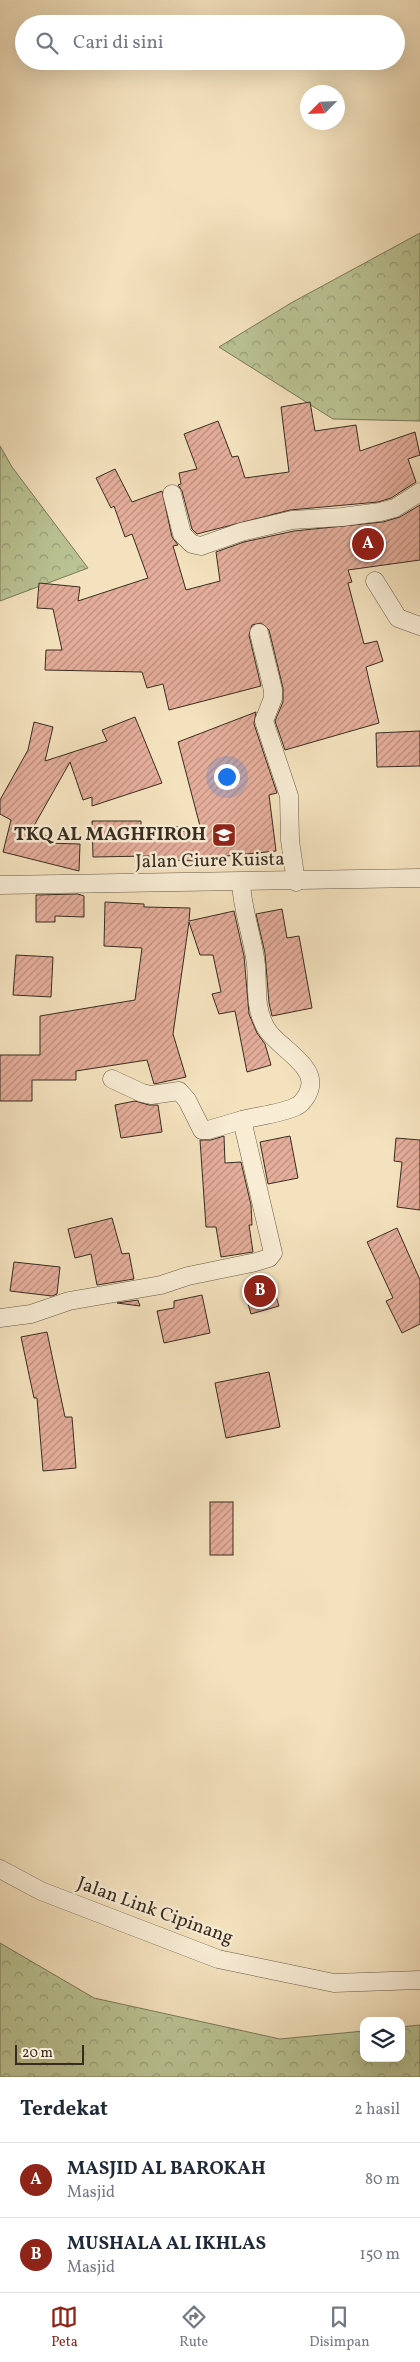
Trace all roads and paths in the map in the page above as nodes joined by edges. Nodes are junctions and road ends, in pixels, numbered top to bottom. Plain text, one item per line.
1 (420, 492) edge
2 (172, 494) dead end
3 (375, 581) dead end
4 (420, 626) edge
5 (259, 633) dead end
6 (420, 878) edge
7 (241, 882) junction
8 (296, 882) junction
9 (0, 885) edge
10 (112, 1079) dead end
11 (242, 1120) junction
12 (0, 1318) edge
13 (0, 1869) edge
14 (420, 1980) edge

1 - 2 street
3 - 4 street
5 - 8 street
6 - 8 street, Jalan Ciure Kuista
7 - 8 street, Jalan Ciure Kuista
7 - 9 street, Jalan Ciure Kuista
7 - 11 street
10 - 11 street
11 - 12 street
13 - 14 street, Jalan Link Cipinang

